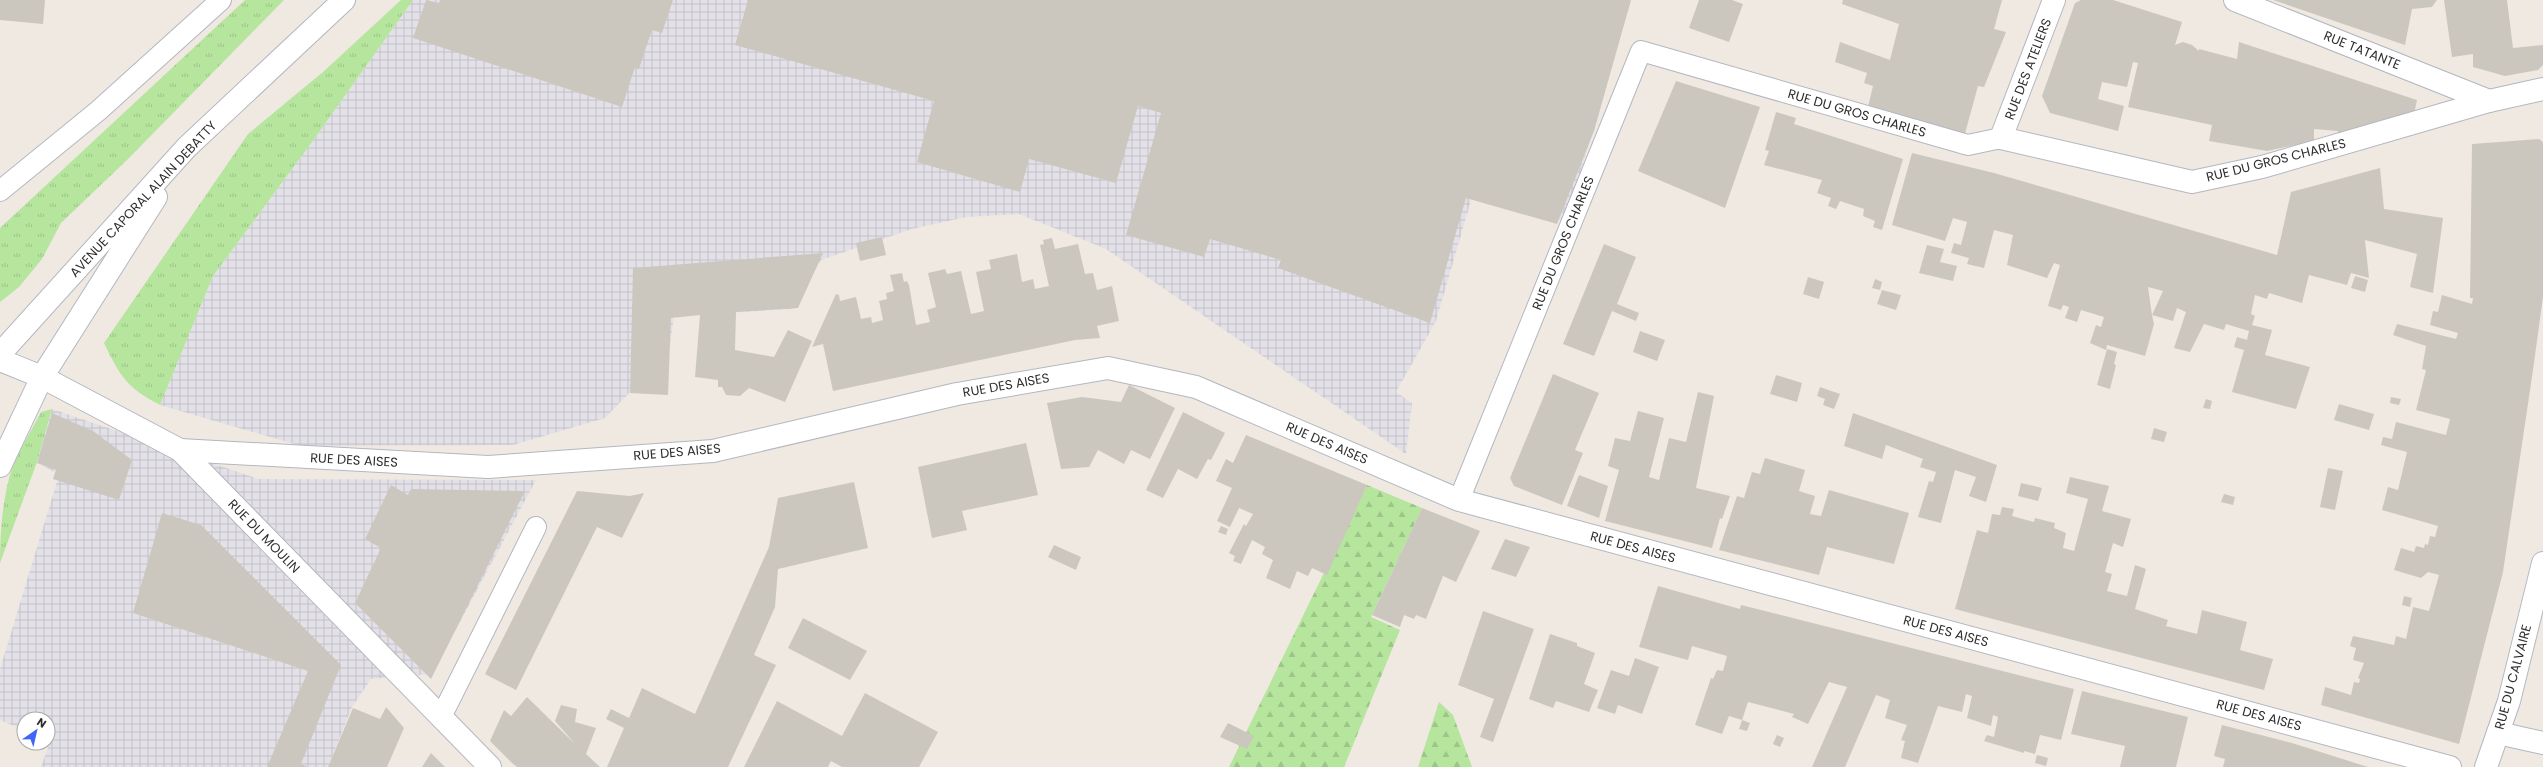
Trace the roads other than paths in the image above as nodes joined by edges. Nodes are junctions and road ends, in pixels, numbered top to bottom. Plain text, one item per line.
1 (221, 0) edge
2 (344, 0) edge
3 (2054, 0) edge
4 (2235, 0) edge
5 (2543, 88) edge
6 (2489, 101) junction
7 (2001, 138) junction
8 (187, 147) junction
9 (0, 191) edge
10 (0, 354) edge
11 (0, 360) edge
12 (42, 377) junction
13 (180, 450) junction
14 (0, 466) edge
15 (1459, 500) junction
16 (536, 528) dead end
17 (2543, 562) edge
18 (441, 717) junction
19 (2498, 733) junction
20 (2543, 743) edge
21 (490, 767) edge
22 (2450, 767) edge
23 (2486, 767) edge

1 - 9 lane
2 - 8 street, AVENUE CAPORAL ALAIN DEBATTY
3 - 7 street, RUE DES ATELIERS
4 - 6 street, RUE TATANTE
5 - 6 street, RUE DU GROS CHARLES
6 - 7 street, RUE DU GROS CHARLES
7 - 15 lane, RUE DU GROS CHARLES
8 - 10 street, AVENUE CAPORAL ALAIN DEBATTY
8 - 12 street
11 - 12 street, RUE DU MOULIN
12 - 13 street, RUE DU MOULIN
12 - 14 street
13 - 15 street, RUE DES AISES
13 - 18 street, RUE DU MOULIN
15 - 22 street, RUE DES AISES
16 - 18 lane
17 - 19 street, RUE DU CALVAIRE
18 - 21 street, RUE DU MOULIN
19 - 20 street
19 - 23 street, RUE DU CALVAIRE

